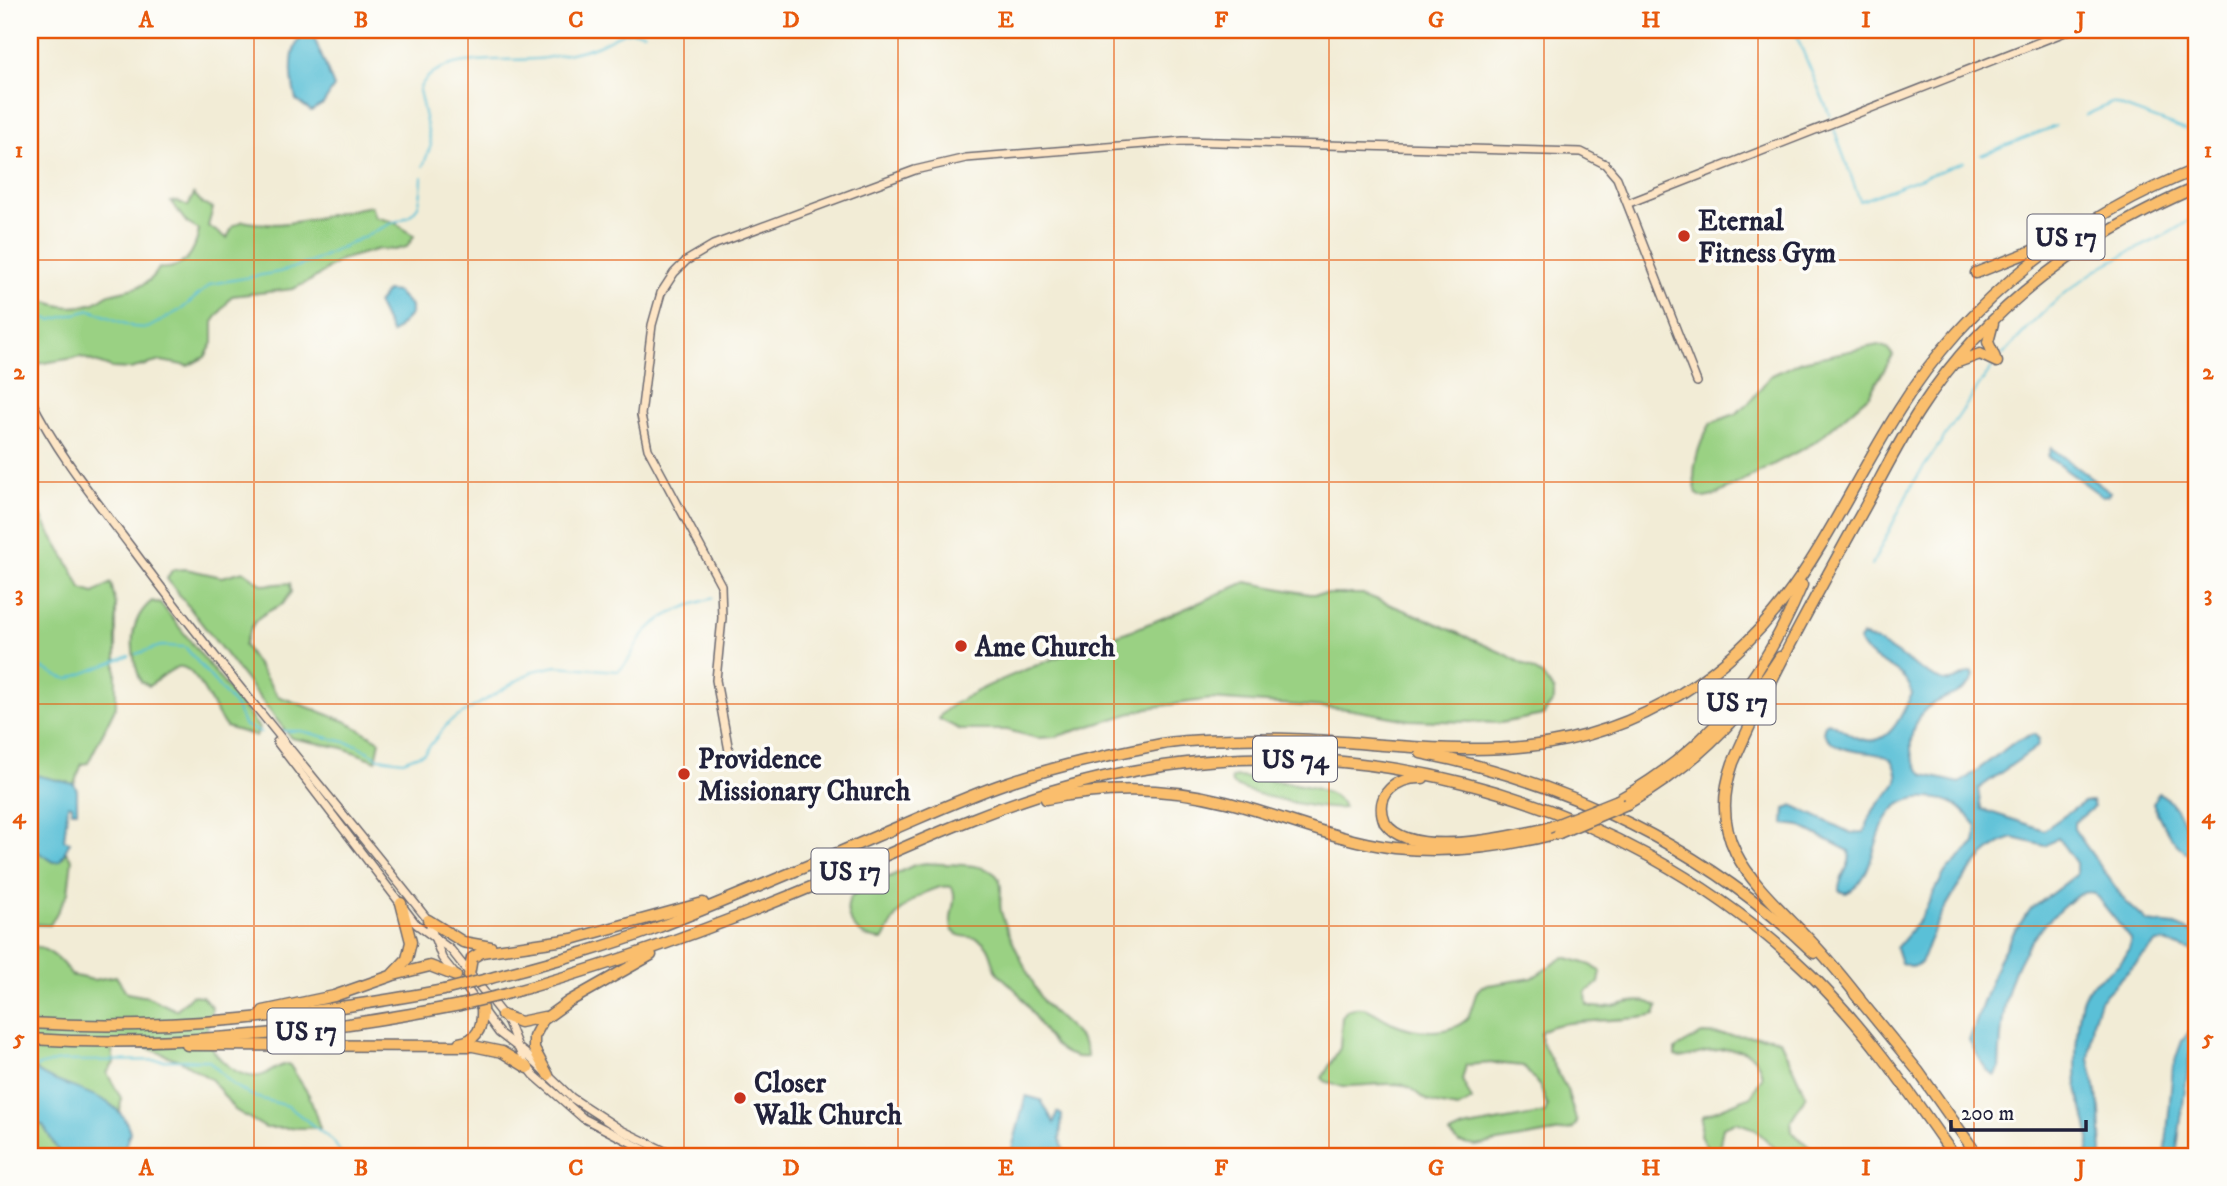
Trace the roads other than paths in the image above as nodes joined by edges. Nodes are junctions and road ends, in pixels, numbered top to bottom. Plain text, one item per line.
1 (2070, 30) edge
2 (2188, 30) edge
3 (2197, 51) edge
4 (2197, 169) edge
5 (2197, 185) edge
6 (2137, 195) junction
7 (1629, 203) junction
8 (2126, 221) junction
9 (2064, 237) junction
10 (2001, 287) junction
11 (1996, 316) junction
12 (1949, 369) junction
13 (1697, 382) dead end
14 (30, 398) edge
15 (1811, 566) junction
16 (1811, 606) junction
17 (262, 718) junction
18 (1334, 740) junction
19 (731, 762) dead end
20 (1471, 784) junction
21 (1623, 802) junction
22 (988, 814) junction
23 (750, 889) junction
24 (401, 903) junction
25 (428, 920) junction
26 (712, 927) junction
27 (436, 940) junction
28 (502, 948) junction
29 (469, 975) junction
30 (391, 976) junction
31 (456, 976) junction
32 (1859, 998) junction
33 (482, 1008) junction
34 (502, 1015) junction
35 (548, 1015) junction
36 (190, 1022) junction
37 (35, 1024) edge
38 (30, 1039) edge
39 (151, 1042) junction
40 (444, 1045) junction
41 (518, 1047) junction
42 (528, 1068) junction
43 (548, 1075) junction
44 (552, 1092) junction
45 (621, 1130) junction
46 (657, 1156) edge
47 (675, 1156) edge
48 (1954, 1156) edge
49 (1978, 1156) edge

1 - 7 street
2 - 3 street
4 - 6 highway, US 17
5 - 8 highway, US 17
6 - 8 highway
6 - 9 highway, US 17
7 - 13 street
7 - 19 street
8 - 11 highway, US 17
9 - 10 highway, US 17
9 - 10 highway
10 - 15 highway, US 17
11 - 12 highway, US 17
11 - 12 highway
12 - 16 highway, US 17
14 - 17 street
15 - 18 highway
15 - 21 highway, US 17
16 - 21 highway, US 17
16 - 32 highway
17 - 24 street
17 - 25 street
18 - 23 highway, US 17
18 - 32 highway, US 74
20 - 21 highway, bridge
20 - 22 highway, US 74
20 - 48 highway, US 74
21 - 22 highway, US 17, bridge
22 - 26 highway, US 17
23 - 28 highway
23 - 36 highway, US 17, bridge
24 - 27 street
24 - 30 highway
25 - 27 street
25 - 28 highway
26 - 35 highway
26 - 39 highway, US 17, bridge
27 - 29 street
27 - 31 street
28 - 29 highway
29 - 34 street
30 - 31 highway
30 - 36 highway
31 - 33 street
32 - 49 highway, US 74
33 - 40 highway
33 - 41 street
34 - 35 highway
34 - 41 street
35 - 43 highway
36 - 37 highway, US 17
38 - 39 highway, US 17
39 - 40 highway
40 - 42 highway
41 - 42 street
41 - 43 street
42 - 44 street
43 - 45 street
44 - 45 street
44 - 46 street
45 - 47 street

